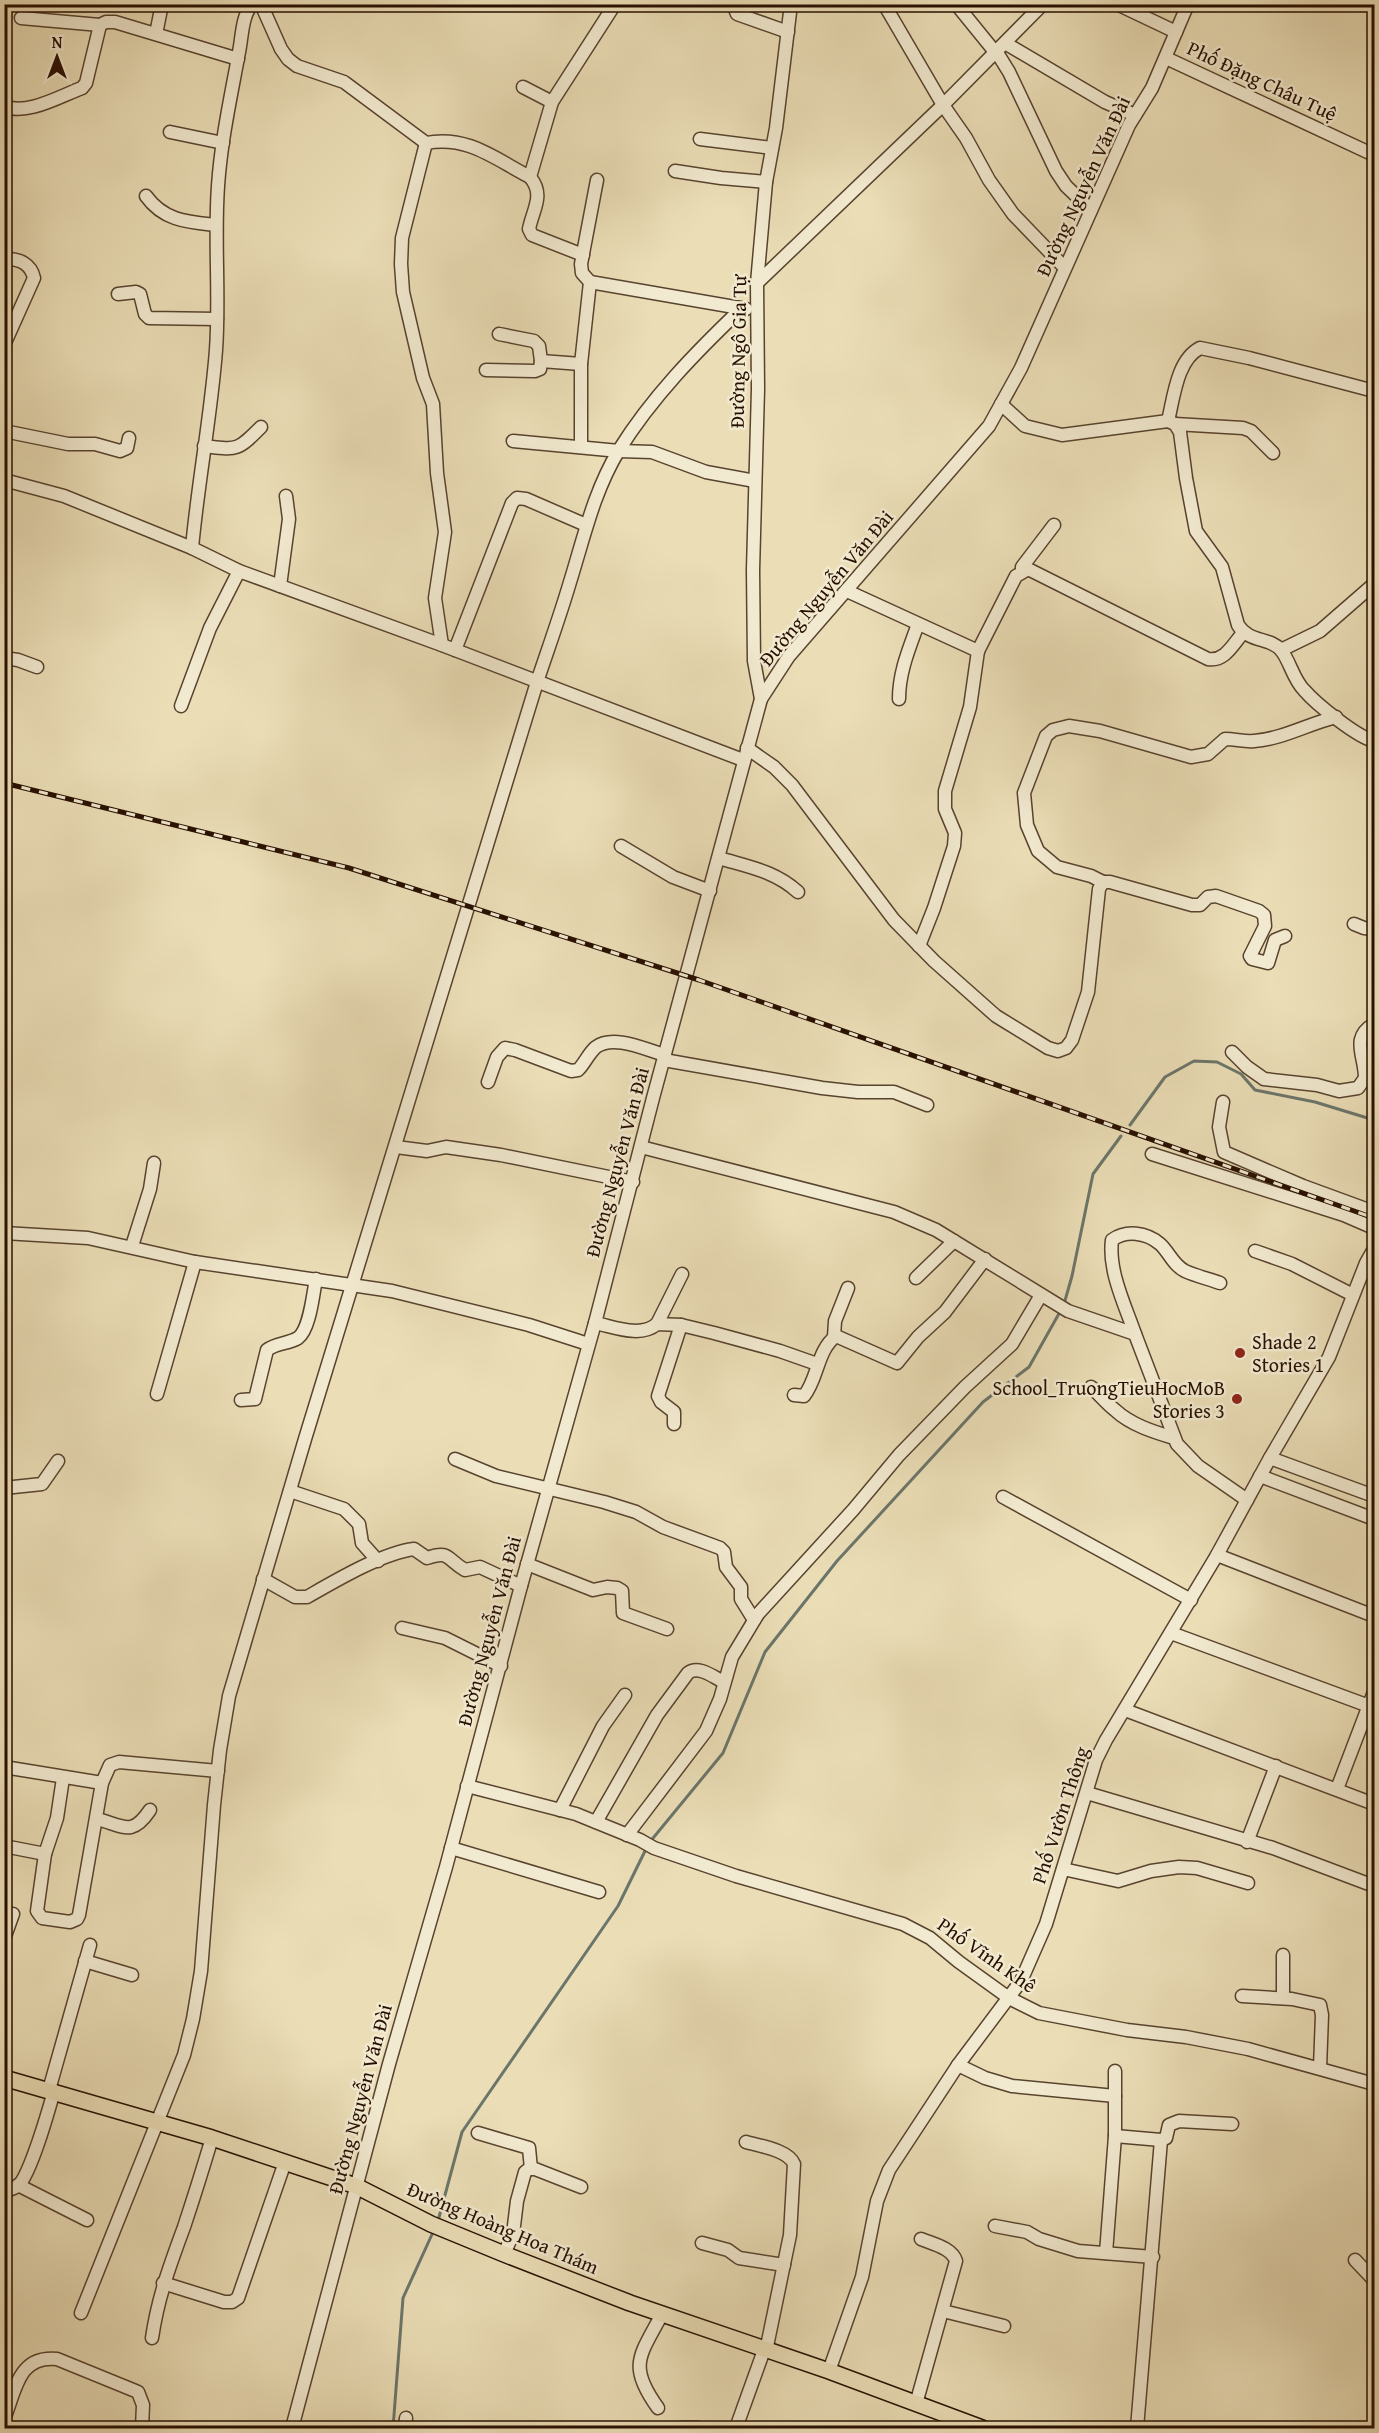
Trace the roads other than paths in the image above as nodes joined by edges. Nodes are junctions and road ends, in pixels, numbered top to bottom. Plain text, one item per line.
1 (162, 4) edge
2 (734, 4) edge
3 (791, 4) edge
4 (884, 4) edge
5 (956, 4) edge
6 (1043, 4) edge
7 (1117, 4) edge
8 (1188, 4) edge
9 (253, 5) edge
10 (611, 6) edge
11 (21, 18) dead end
12 (100, 25) junction
13 (788, 32) junction
14 (1176, 32) junction
15 (156, 34) junction
16 (999, 49) junction
17 (1166, 58) junction
18 (238, 59) junction
19 (523, 87) dead end
20 (552, 102) junction
21 (943, 105) junction
22 (4, 106) edge
23 (1135, 115) junction
24 (170, 132) dead end
25 (700, 139) dead end
26 (223, 143) junction
27 (426, 143) junction
28 (772, 148) junction
29 (1374, 155) edge
30 (675, 171) dead end
31 (530, 177) junction
32 (597, 180) dead end
33 (766, 182) junction
34 (146, 196) dead end
35 (1090, 210) junction
36 (216, 225) junction
37 (583, 255) junction
38 (4, 259) edge
39 (1065, 268) junction
40 (590, 282) junction
41 (757, 283) junction
42 (118, 294) dead end
43 (741, 309) junction
44 (756, 311) junction
45 (217, 319) junction
46 (500, 334) dead end
47 (4, 345) edge
48 (541, 361) junction
49 (581, 364) junction
50 (486, 369) dead end
51 (1374, 391) edge
52 (1001, 404) junction
53 (1172, 422) junction
54 (261, 427) dead end
55 (4, 431) edge
56 (129, 438) dead end
57 (513, 441) dead end
58 (204, 446) junction
59 (581, 447) junction
60 (619, 451) junction
61 (1273, 453) dead end
62 (4, 480) edge
63 (755, 481) junction
64 (286, 496) dead end
65 (586, 525) junction
66 (1054, 525) dead end
67 (192, 548) junction
68 (239, 571) junction
69 (1022, 571) junction
70 (1374, 584) edge
71 (280, 586) junction
72 (847, 591) junction
73 (918, 624) junction
74 (1243, 633) junction
75 (442, 645) junction
76 (455, 650) junction
77 (1281, 650) junction
78 (978, 651) junction
79 (4, 658) edge
80 (37, 668) dead end
81 (537, 682) junction
82 (761, 699) junction
83 (899, 699) dead end
84 (181, 706) dead end
85 (1336, 717) junction
86 (1374, 741) edge
87 (745, 754) junction
88 (621, 846) dead end
89 (719, 858) junction
90 (1103, 882) junction
91 (710, 891) junction
92 (798, 892) dead end
93 (1354, 924) dead end
94 (1374, 929) edge
95 (1285, 936) dead end
96 (919, 946) junction
97 (1374, 1024) edge
98 (1232, 1053) dead end
99 (665, 1057) junction
100 (488, 1082) dead end
101 (1223, 1102) dead end
102 (927, 1105) dead end
103 (396, 1147) junction
104 (641, 1147) junction
105 (1152, 1154) dead end
106 (154, 1163) dead end
107 (633, 1182) junction
108 (1374, 1212) edge
109 (1374, 1228) edge
110 (4, 1233) edge
111 (954, 1241) junction
112 (132, 1246) junction
113 (1374, 1249) edge
114 (1255, 1251) dead end
115 (986, 1259) junction
116 (195, 1262) junction
117 (682, 1274) dead end
118 (916, 1278) dead end
119 (316, 1279) junction
120 (1220, 1282) dead end
121 (354, 1284) junction
122 (848, 1288) dead end
123 (1041, 1295) junction
124 (1353, 1295) junction
125 (595, 1323) junction
126 (657, 1324) junction
127 (681, 1325) junction
128 (1135, 1334) junction
129 (834, 1337) junction
130 (588, 1344) junction
131 (817, 1364) junction
132 (1091, 1387) dead end
133 (157, 1394) dead end
134 (794, 1395) dead end
135 (241, 1400) dead end
136 (675, 1424) dead end
137 (1174, 1438) junction
138 (1270, 1458) junction
139 (455, 1459) dead end
140 (58, 1461) dead end
141 (1260, 1476) junction
142 (4, 1488) edge
143 (548, 1489) junction
144 (290, 1491) junction
145 (1374, 1496) edge
146 (1003, 1497) dead end
147 (1247, 1500) junction
148 (1374, 1519) edge
149 (1217, 1555) junction
150 (378, 1561) junction
151 (527, 1564) junction
152 (263, 1579) junction
153 (521, 1586) junction
154 (1191, 1600) junction
155 (1374, 1616) edge
156 (754, 1620) junction
157 (402, 1628) dead end
158 (667, 1629) dead end
159 (1171, 1633) junction
160 (501, 1666) junction
161 (724, 1682) junction
162 (1374, 1692) edge
163 (625, 1695) dead end
164 (1369, 1706) junction
165 (1125, 1710) junction
166 (4, 1767) edge
167 (1276, 1767) junction
168 (218, 1771) junction
169 (63, 1778) junction
170 (102, 1783) junction
171 (466, 1786) junction
172 (1337, 1789) junction
173 (1087, 1793) junction
174 (1374, 1804) edge
175 (150, 1810) dead end
176 (560, 1810) junction
177 (97, 1819) junction
178 (596, 1822) junction
179 (627, 1835) junction
180 (1247, 1842) junction
181 (4, 1846) edge
182 (451, 1848) junction
183 (45, 1854) junction
184 (1063, 1869) junction
185 (1248, 1883) dead end
186 (1374, 1886) edge
187 (599, 1892) dead end
188 (13, 1914) dead end
189 (4, 1939) edge
190 (90, 1945) dead end
191 (1283, 1955) dead end
192 (85, 1961) junction
193 (132, 1975) dead end
194 (1242, 1996) dead end
195 (1009, 1998) junction
196 (1283, 1998) junction
197 (958, 2065) junction
198 (1320, 2068) junction
199 (1115, 2071) dead end
200 (4, 2078) edge
201 (1374, 2084) edge
202 (51, 2091) junction
203 (1115, 2096) junction
204 (157, 2122) junction
205 (1232, 2124) dead end
206 (478, 2133) dead end
207 (1115, 2136) junction
208 (212, 2138) junction
209 (1161, 2140) junction
210 (746, 2142) dead end
211 (285, 2162) junction
212 (531, 2169) junction
213 (18, 2185) junction
214 (356, 2186) junction
215 (581, 2187) dead end
216 (4, 2192) edge
217 (87, 2220) dead end
218 (995, 2226) dead end
219 (921, 2239) dead end
220 (702, 2243) dead end
221 (1106, 2253) junction
222 (504, 2254) junction
223 (1153, 2257) junction
224 (1355, 2260) dead end
225 (784, 2265) junction
226 (1374, 2280) edge
227 (163, 2283) junction
228 (943, 2311) junction
229 (81, 2313) dead end
230 (662, 2314) junction
231 (1004, 2326) dead end
232 (152, 2338) dead end
233 (765, 2350) junction
234 (829, 2371) junction
235 (10, 2390) edge
236 (916, 2404) junction
237 (658, 2408) dead end
238 (4, 2419) edge
239 (142, 2428) edge
240 (292, 2428) edge
241 (681, 2428) edge
242 (698, 2428) edge
243 (736, 2428) edge
244 (982, 2428) edge
245 (1137, 2428) edge

1 - 15 street
2 - 13 street
3 - 13 street, Đường Ngô Gia Tự
4 - 21 street
5 - 16 street
6 - 16 street
7 - 14 street
8 - 14 street, Đường Nguyễn Văn Đài
9 - 18 street
9 - 27 street
10 - 20 street
11 - 12 street
12 - 15 street
12 - 22 street
13 - 28 street, Đường Ngô Gia Tự
14 - 17 street, Đường Nguyễn Văn Đài
15 - 18 street
16 - 21 street
16 - 23 street
16 - 35 street
17 - 23 street, Đường Nguyễn Văn Đài
17 - 29 street, Phố Đặng Châu Tuệ
18 - 26 street
19 - 20 street
20 - 31 street
21 - 39 street
21 - 41 street
23 - 35 street, Đường Nguyễn Văn Đài
24 - 26 street
25 - 28 street
26 - 36 street
27 - 31 street
27 - 75 street
28 - 33 street, Đường Ngô Gia Tự
30 - 33 street
31 - 37 street
32 - 37 street
33 - 41 street, Đường Ngô Gia Tự
34 - 36 street
35 - 39 street, Đường Nguyễn Văn Đài
36 - 45 street
37 - 40 street
38 - 47 street
39 - 52 street, Đường Nguyễn Văn Đài
40 - 43 street
40 - 49 street
41 - 44 street, Đường Ngô Gia Tự
42 - 45 street
43 - 44 street
43 - 60 street
44 - 63 street, Đường Ngô Gia Tự
45 - 58 street
46 - 48 street
48 - 49 street
48 - 50 street
49 - 59 street
51 - 53 street
52 - 53 street
52 - 72 street, Đường Nguyễn Văn Đài
53 - 61 street
53 - 74 street
54 - 58 street
55 - 56 street
57 - 59 street
58 - 67 street
59 - 60 street
60 - 63 street
60 - 65 street
62 - 67 street
63 - 82 street, Đường Ngô Gia Tự
64 - 71 street
65 - 76 street
65 - 81 street
66 - 69 street
67 - 68 street
68 - 71 street
68 - 84 street
69 - 74 street
69 - 78 street
70 - 77 street
71 - 75 street
72 - 73 street
72 - 82 street, Đường Nguyễn Văn Đài
73 - 78 street
73 - 83 street
74 - 77 street
75 - 76 street
76 - 81 street
77 - 85 street
78 - 96 street
79 - 80 street
81 - 87 street
81 - 103 street
82 - 87 street, Đường Nguyễn Văn Đài
85 - 86 street
85 - 90 street
87 - 89 street, Đường Nguyễn Văn Đài
87 - 96 street
88 - 91 street
89 - 91 street, Đường Nguyễn Văn Đài
89 - 92 street
90 - 95 street
90 - 96 street
91 - 99 street, Đường Nguyễn Văn Đài
93 - 94 street
97 - 98 street
99 - 100 street
99 - 102 street
99 - 104 street, Đường Nguyễn Văn Đài
101 - 108 street
103 - 107 street
103 - 121 street
104 - 107 street, Đường Nguyễn Văn Đài
104 - 111 street
105 - 109 street
106 - 112 street
107 - 125 street, Đường Nguyễn Văn Đài
110 - 112 street
111 - 115 street
111 - 118 street
112 - 116 street
113 - 124 street, Phố Vườn Thông
114 - 124 street
115 - 123 street
115 - 129 street
116 - 119 street
116 - 133 street
117 - 126 street
119 - 121 street
119 - 135 street
120 - 128 street
121 - 130 street
121 - 144 street
122 - 129 street
123 - 128 street
123 - 156 street
124 - 138 street, Phố Vườn Thông
125 - 126 street
125 - 130 street, Đường Nguyễn Văn Đài
126 - 127 street
127 - 131 street
127 - 136 street
128 - 137 street
129 - 131 street
130 - 143 street, Đường Nguyễn Văn Đài
131 - 134 street
132 - 137 street
137 - 147 street
138 - 141 street, Phố Vườn Thông
138 - 145 street
139 - 143 street
140 - 142 street
141 - 147 street, Phố Vườn Thông
141 - 148 street
143 - 151 street, Đường Nguyễn Văn Đài
143 - 156 street
144 - 150 street
144 - 152 street
146 - 154 street
147 - 149 street, Phố Vườn Thông
149 - 154 street, Phố Vườn Thông
149 - 155 street
150 - 152 street
150 - 153 street
151 - 153 street, Đường Nguyễn Văn Đài
151 - 158 street
152 - 168 street
153 - 160 street, Đường Nguyễn Văn Đài
154 - 159 street, Phố Vườn Thông
156 - 161 street
157 - 160 street
159 - 164 street
159 - 165 street, Phố Vườn Thông
160 - 171 street, Đường Nguyễn Văn Đài
161 - 178 street
161 - 179 street
162 - 164 street
163 - 176 street
164 - 172 street
165 - 167 street
165 - 173 street, Phố Vườn Thông
166 - 169 street
167 - 172 street
167 - 180 street
168 - 170 street
168 - 204 street
169 - 170 street
169 - 183 street
170 - 177 street
171 - 176 street
171 - 182 street, Đường Nguyễn Văn Đài
172 - 174 street
173 - 180 street
173 - 184 street, Phố Vườn Thông
175 - 177 street
176 - 178 street
177 - 183 street
178 - 179 street
179 - 195 street, Phố Vĩnh Khê
180 - 186 street
181 - 183 street
182 - 187 street
182 - 214 street, Đường Nguyễn Văn Đài
184 - 185 street
184 - 195 street, Phố Vườn Thông
188 - 189 street
190 - 192 street
191 - 196 street
192 - 193 street
192 - 202 street
194 - 196 street
195 - 197 street, Phố Vườn Thông
195 - 198 street, Phố Vĩnh Khê
196 - 198 street
197 - 203 street
197 - 234 street, Phố Vườn Thông
198 - 201 street, Phố Vĩnh Khê
199 - 203 street
200 - 202 main road, Đường Hoàng Hoa Thám
202 - 204 main road, Đường Hoàng Hoa Thám
202 - 213 street
203 - 207 street
204 - 208 main road, Đường Hoàng Hoa Thám
204 - 229 street
205 - 209 street
206 - 212 street
207 - 209 street
207 - 221 street
208 - 211 main road, Đường Hoàng Hoa Thám
208 - 227 street
209 - 223 street
210 - 225 street
211 - 214 main road, Đường Hoàng Hoa Thám
211 - 227 street
212 - 215 street
212 - 222 street
213 - 216 street
213 - 217 street
214 - 222 main road, Đường Hoàng Hoa Thám
214 - 240 street, Đường Nguyễn Văn Đài
218 - 221 street
219 - 228 street
220 - 225 street
221 - 223 street
222 - 230 main road, Đường Hoàng Hoa Thám
223 - 245 street
224 - 226 street
225 - 233 street
227 - 232 street
228 - 231 street
228 - 236 street
230 - 233 main road, Đường Hoàng Hoa Thám
230 - 237 street
233 - 234 main road, Đường Hoàng Hoa Thám
233 - 243 street
234 - 236 main road, Đường Hoàng Hoa Thám
235 - 238 street
235 - 239 street
236 - 244 main road, Đường Hoàng Hoa Thám
241 - 242 street

